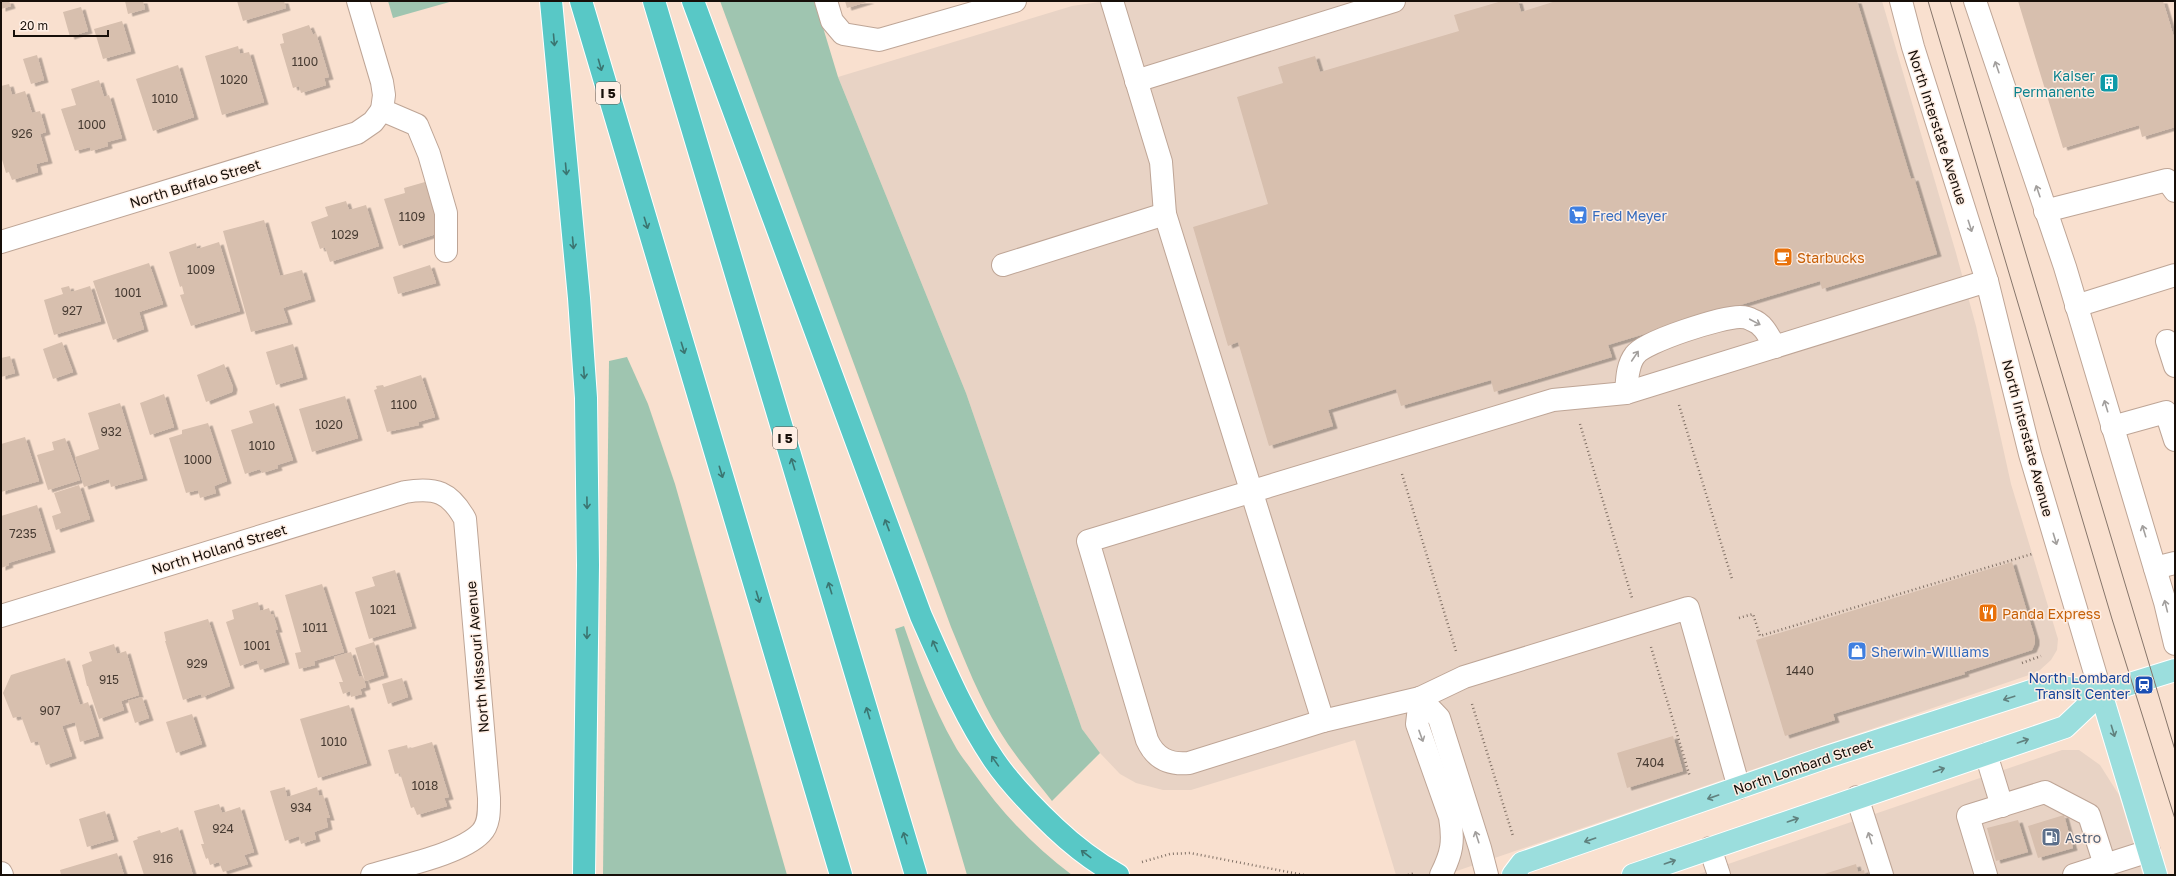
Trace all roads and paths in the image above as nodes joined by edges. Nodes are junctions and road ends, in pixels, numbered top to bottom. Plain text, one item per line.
1 (358, 1) edge
2 (551, 1) edge
3 (581, 1) edge
4 (654, 1) edge
5 (693, 1) edge
6 (826, 1) edge
7 (1015, 1) edge
8 (1112, 1) edge
9 (1394, 1) edge
10 (1901, 1) edge
11 (1975, 1) edge
12 (1136, 81) junction
13 (382, 110) junction
14 (2175, 191) edge
15 (2045, 211) junction
16 (1165, 214) junction
17 (1, 242) edge
18 (446, 251) dead end
19 (1003, 265) dead end
20 (2175, 275) edge
21 (1987, 281) junction
22 (2076, 306) junction
23 (2167, 341) dead end
24 (1775, 347) junction
25 (2175, 366) edge
26 (1672, 379) junction
27 (1626, 393) junction
28 (1575, 398) junction
29 (2171, 412) edge
30 (2112, 427) junction
31 (2175, 440) edge
32 (439, 492) joint
33 (1250, 492) junction
34 (2057, 546) junction
35 (2165, 565) edge
36 (1732, 579) dead end
37 (1633, 600) dead end
38 (1, 616) edge
39 (1740, 618) dead end
40 (2175, 644) edge
41 (1651, 646) dead end
42 (2175, 670) edge
43 (2101, 693) junction
44 (1420, 698) junction
45 (1323, 721) junction
46 (1986, 754) junction
47 (1739, 788) junction
48 (1857, 797) junction
49 (1698, 802) junction
50 (2002, 806) junction
51 (1710, 848) junction
52 (2149, 851) junction
53 (1141, 863) dead end
54 (2105, 865) junction
55 (372, 875) edge
56 (584, 875) edge
57 (841, 875) edge
58 (916, 875) edge
59 (1118, 875) edge
60 (1304, 875) edge
61 (1441, 875) edge
62 (1487, 875) edge
63 (1513, 875) edge
64 (1633, 875) edge
65 (1719, 875) edge
66 (1882, 875) edge
67 (1986, 875) edge
68 (2074, 875) edge
69 (2156, 875) edge

1 - 13 street
2 -> 56 highway
3 -> 57 highway, I 5
58 -> 4 highway, I 5
59 -> 5 highway
6 - 7 street
8 - 12 street
9 - 12 street
10 -> 21 street, North Interstate Avenue
15 -> 11 street
12 - 16 street
13 - 17 street, North Buffalo Street
13 - 18 street
14 - 15 street
15 - 22 street
16 - 19 street
16 - 33 street
20 - 22 street
21 - 24 street
21 -> 34 street, North Interstate Avenue
30 -> 22 street
23 - 25 street
24 - 26 street
27 -> 24 street
26 - 27 street
26 - 36 path
27 - 28 street
28 - 33 street
28 - 37 path
29 - 30 street
29 - 31 street
35 -> 30 street
32 - 38 street, North Holland Street
32 - 55 street, North Missouri Avenue
33 - 45 street
33 - 45 street
34 - 39 path
34 - 43 street, North Interstate Avenue
40 -> 35 street
41 - 49 path
42 - 43 main road, North Lombard Street
46 -> 43 main road, North Lombard Street
43 -> 47 main road, North Lombard Street
43 -> 52 main road, North Interstate Avenue
44 - 45 street
44 - 47 street
44 -> 61 street
62 -> 44 street
48 -> 46 main road, North Lombard Street
46 - 50 street
47 -> 49 main road, North Lombard Street
51 -> 48 main road, North Lombard Street
66 -> 48 street
49 -> 63 main road, North Lombard Street
50 - 54 street
50 - 67 street
64 -> 51 main road, North Lombard Street
51 - 65 street
52 - 54 street
52 - 69 main road, North Interstate Avenue
53 - 60 path
54 - 68 street

